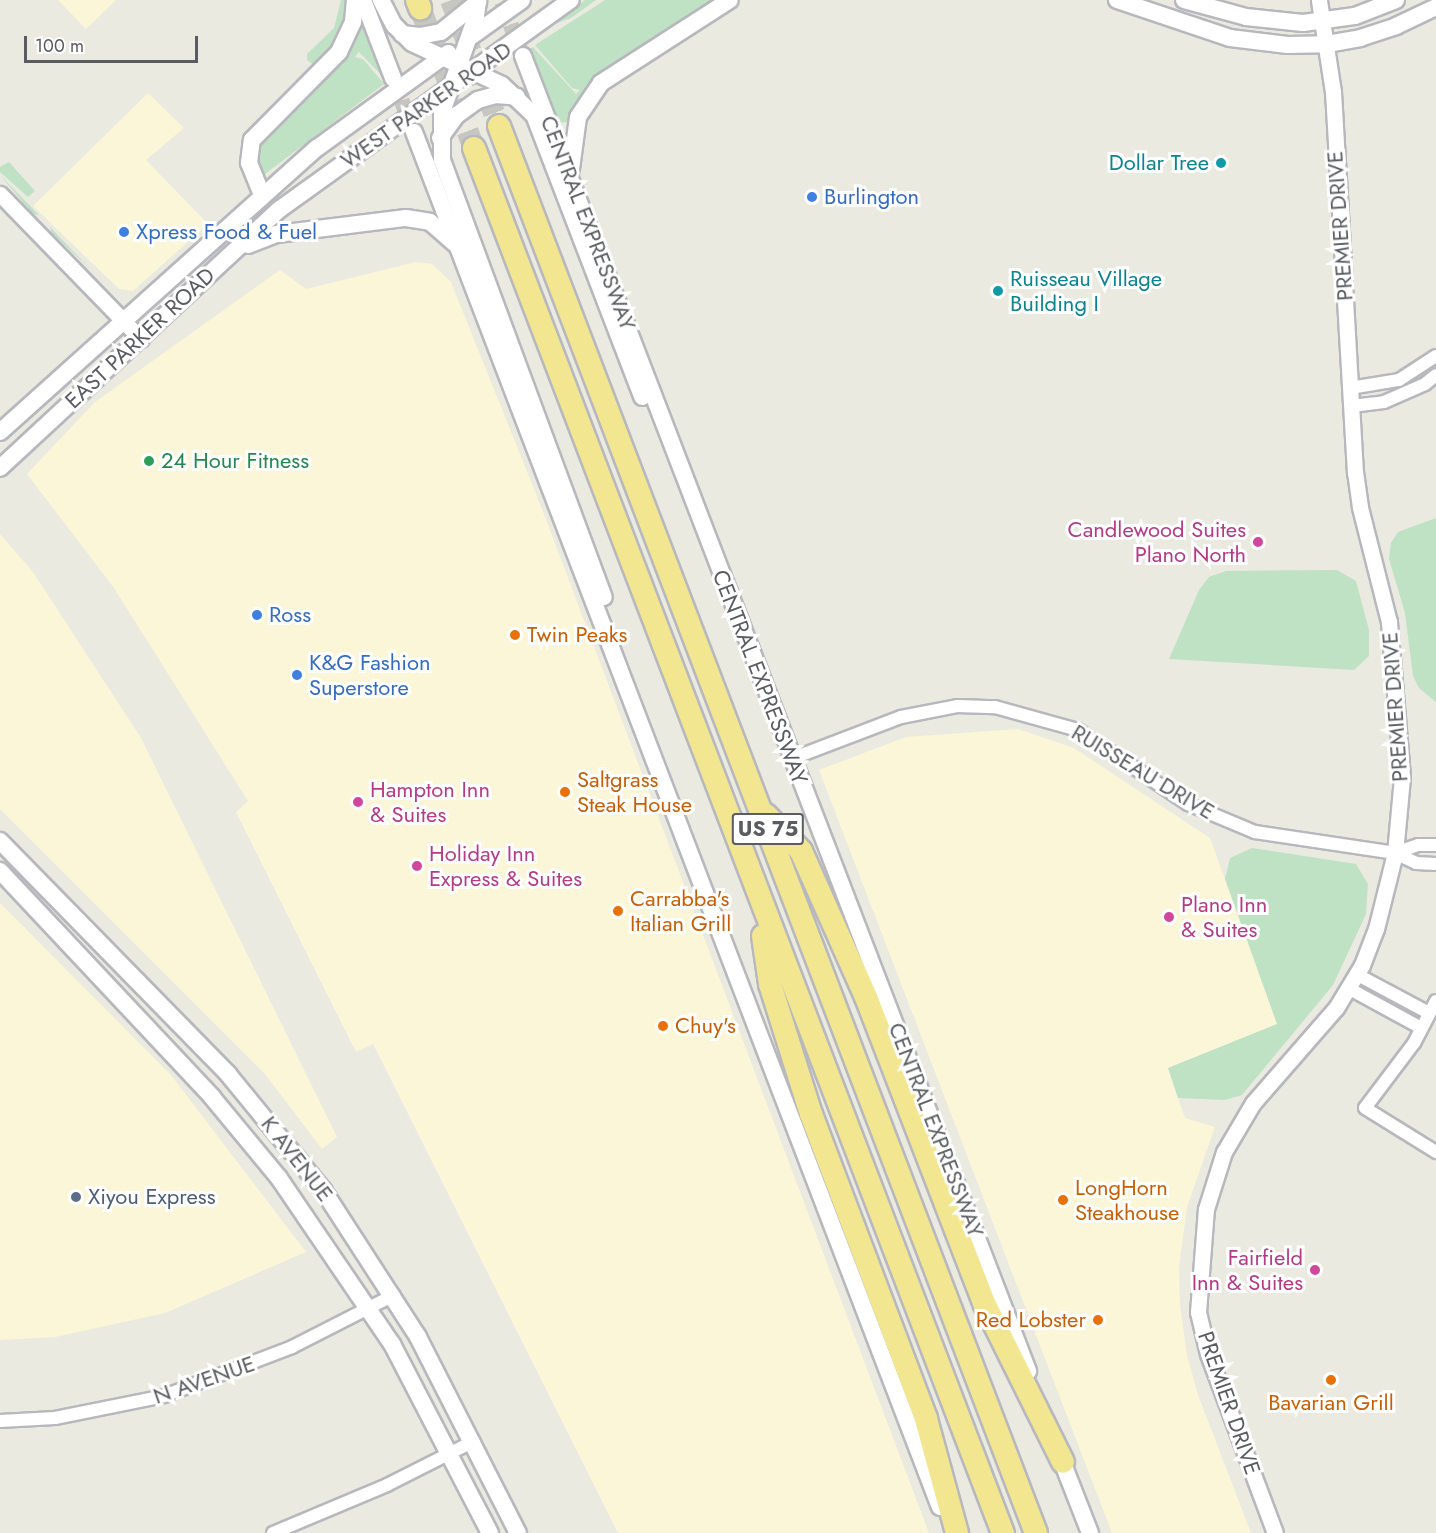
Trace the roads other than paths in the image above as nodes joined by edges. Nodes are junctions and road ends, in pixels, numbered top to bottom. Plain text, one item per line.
1 (355, 0) edge
2 (363, 0) edge
3 (381, 0) edge
4 (522, 0) edge
5 (571, 0) edge
6 (730, 0) edge
7 (1118, 0) edge
8 (1184, 0) edge
9 (1319, 0) edge
10 (1395, 0) edge
11 (478, 1) edge
12 (1436, 7) edge
13 (1325, 22) junction
14 (401, 33) junction
15 (469, 38) junction
16 (1327, 44) junction
17 (523, 56) tunnel mouth
18 (442, 58) junction
19 (459, 65) junction
20 (475, 72) junction
21 (393, 78) tunnel mouth
22 (450, 90) junction
23 (519, 97) junction
24 (499, 126) tunnel mouth
25 (414, 132) tunnel mouth
26 (440, 138) junction
27 (474, 148) tunnel mouth
28 (571, 176) junction
29 (0, 194) edge
30 (262, 195) junction
31 (280, 209) joint
32 (233, 252) junction
33 (462, 252) junction
34 (124, 322) junction
35 (141, 339) junction
36 (1436, 356) edge
37 (1436, 375) edge
38 (1350, 388) junction
39 (1352, 406) junction
40 (5, 427) edge
41 (27, 443) junction
42 (0, 468) edge
43 (717, 567) junction
44 (791, 759) junction
45 (660, 771) junction
46 (760, 808) junction
47 (0, 841) edge
48 (1436, 845) edge
49 (1395, 853) junction
50 (1436, 864) edge
51 (0, 871) edge
52 (39, 880) junction
53 (24, 895) junction
54 (757, 896) junction
55 (1356, 974) junction
56 (1348, 988) junction
57 (1436, 1001) edge
58 (1429, 1013) junction
59 (1421, 1028) junction
60 (206, 1050) junction
61 (186, 1069) junction
62 (1436, 1152) edge
63 (394, 1296) junction
64 (368, 1310) junction
65 (0, 1421) edge
66 (474, 1441) junction
67 (451, 1453) junction
68 (1063, 1462) junction
69 (273, 1533) edge
70 (490, 1533) edge
71 (518, 1533) edge
72 (951, 1533) edge
73 (957, 1533) edge
74 (1003, 1533) edge
75 (1036, 1533) edge
76 (1090, 1533) edge
77 (1275, 1533) edge

1 - 30 main road
2 - 21 main road
3 - 14 main road
4 - 15 main road, WEST PARKER ROAD
5 - 20 main road, WEST PARKER ROAD
6 - 28 main road
7 - 16 main road
8 - 13 main road
9 - 13 street, PREMIER DRIVE
10 - 13 main road
11 - 14 main road
11 - 15 main road
12 - 16 main road
13 - 16 street, PREMIER DRIVE
14 - 18 main road
15 - 18 main road, WEST PARKER ROAD
15 - 19 main road
16 - 38 street, PREMIER DRIVE
17 - 28 main road, CENTRAL EXPRESSWAY
18 - 19 main road
18 - 30 main road, WEST PARKER ROAD
19 - 20 main road
19 - 22 main road
20 - 22 main road, WEST PARKER ROAD
20 - 23 main road
22 - 26 main road
22 - 31 main road, WEST PARKER ROAD
23 - 26 main road
23 - 43 main road
24 - 46 highway, CENTRAL EXPRESSWAY / US 75
25 - 33 main road
26 - 45 main road
27 - 54 highway, US 75
28 - 43 main road, CENTRAL EXPRESSWAY
29 - 34 street
30 - 34 main road, EAST PARKER ROAD
31 - 32 main road, EAST PARKER ROAD
32 - 33 main road
32 - 35 main road, EAST PARKER ROAD
33 - 45 main road
34 - 35 street
34 - 40 main road, EAST PARKER ROAD
35 - 41 main road, EAST PARKER ROAD
36 - 38 street
37 - 39 street
38 - 39 street, PREMIER DRIVE
39 - 49 street, PREMIER DRIVE
40 - 41 main road
41 - 42 main road, EAST PARKER ROAD
43 - 44 main road, CENTRAL EXPRESSWAY
44 - 49 street, RUISSEAU DRIVE
44 - 68 main road, CENTRAL EXPRESSWAY
45 - 72 main road
46 - 68 highway
46 - 75 highway, CENTRAL EXPRESSWAY / US 75
47 - 52 main road, K AVENUE
48 - 49 street, RUISSEAU DRIVE
49 - 50 street, RUISSEAU DRIVE
49 - 55 street, PREMIER DRIVE
51 - 53 main road, K AVENUE
52 - 53 main road
52 - 60 main road, K AVENUE
53 - 61 main road, K AVENUE
54 - 73 highway
54 - 74 highway, US 75
55 - 56 street, PREMIER DRIVE
55 - 58 street
56 - 59 street
56 - 77 street, PREMIER DRIVE
57 - 58 street
58 - 59 street
59 - 62 street
60 - 61 main road
60 - 63 main road, K AVENUE
61 - 64 main road, K AVENUE
63 - 64 street, N AVENUE
63 - 66 main road, K AVENUE
64 - 65 street, N AVENUE
64 - 67 main road, K AVENUE
66 - 67 street
66 - 71 main road, K AVENUE
67 - 69 street
67 - 70 main road, K AVENUE
68 - 76 main road, CENTRAL EXPRESSWAY

